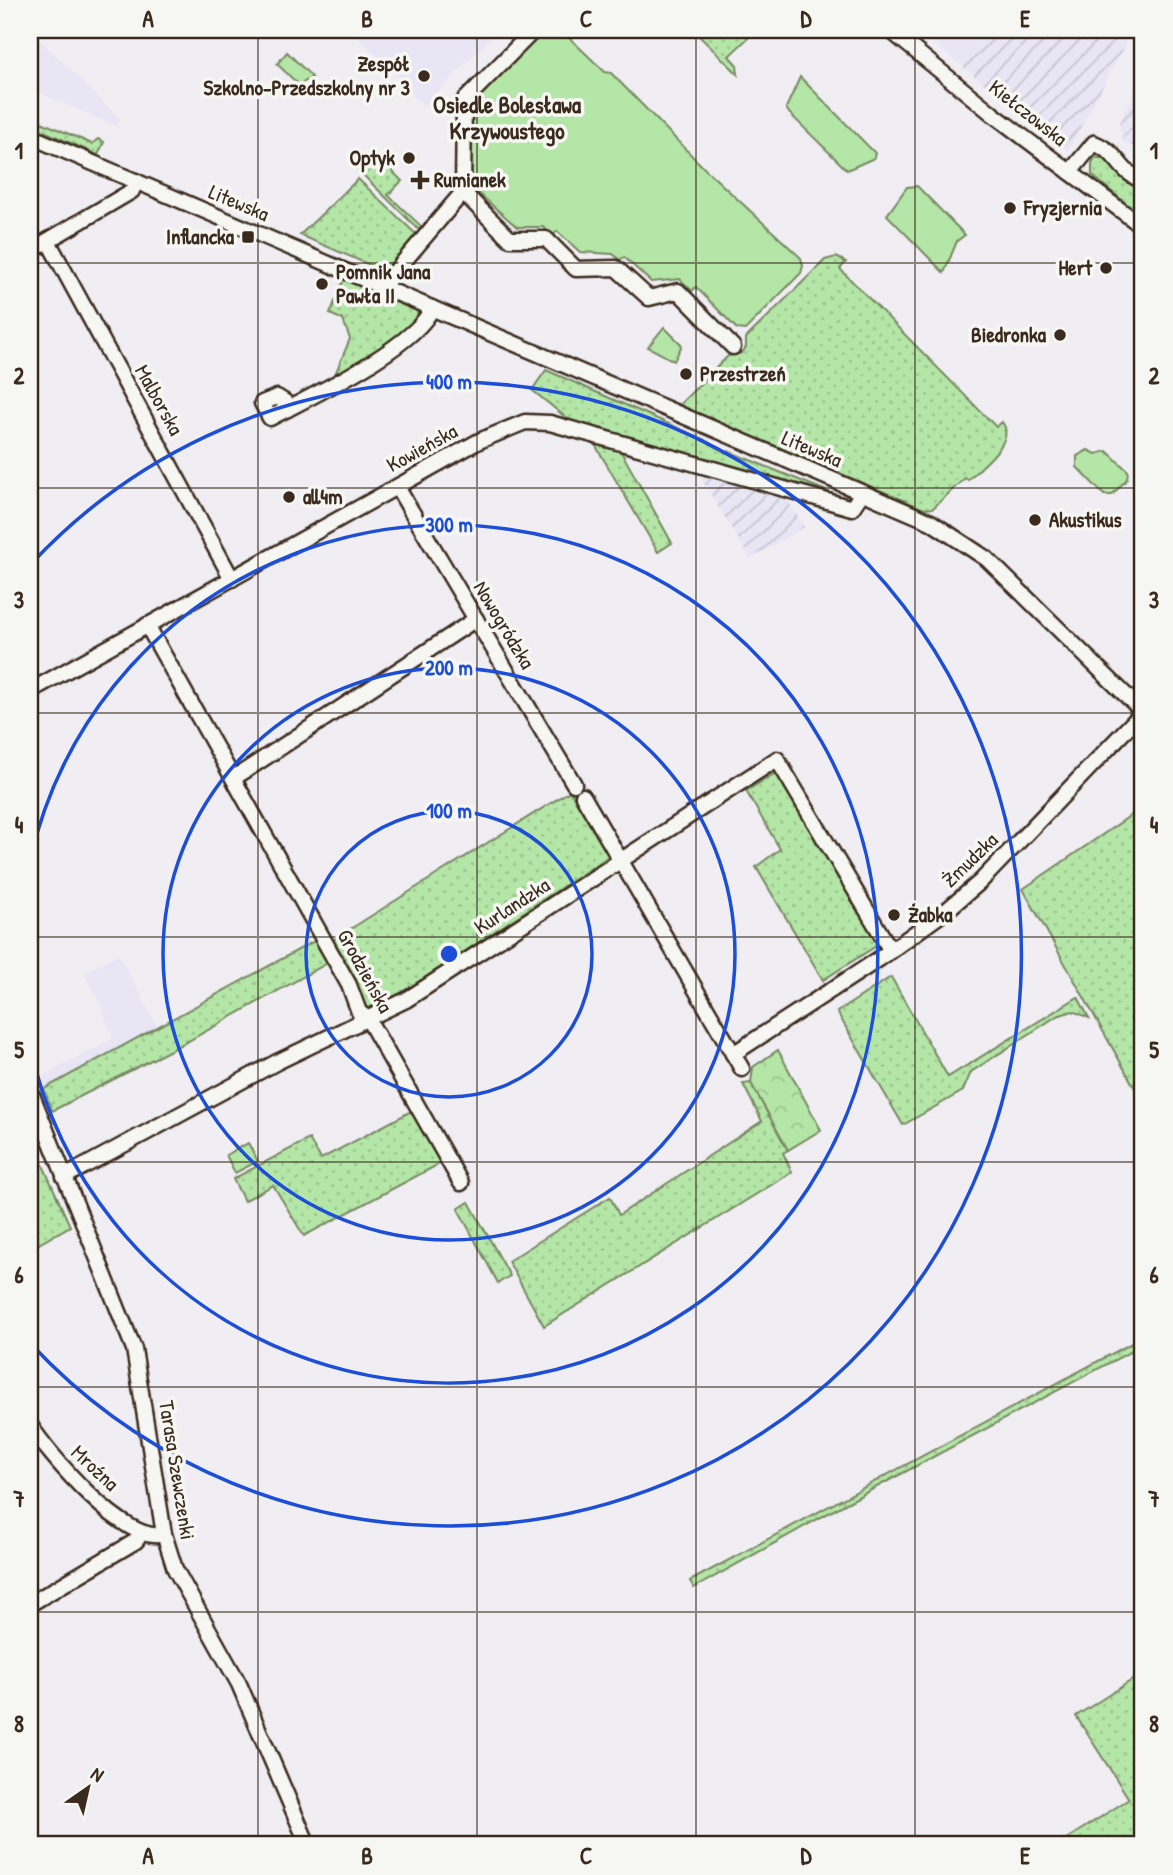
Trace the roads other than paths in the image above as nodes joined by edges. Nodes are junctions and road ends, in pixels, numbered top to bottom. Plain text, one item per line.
1 (534, 30) edge
2 (890, 30) edge
3 (30, 136) edge
4 (1070, 172) junction
5 (135, 181) junction
6 (1143, 181) edge
7 (463, 192) junction
8 (1143, 227) edge
9 (48, 241) junction
10 (30, 251) edge
11 (382, 287) junction
12 (432, 308) junction
13 (733, 347) dead end
14 (288, 409) dead end
15 (397, 486) junction
16 (862, 493) junction
17 (232, 579) junction
18 (476, 619) junction
19 (147, 625) junction
20 (30, 691) edge
21 (1128, 700) joint
22 (1143, 713) edge
23 (234, 778) junction
24 (574, 784) dead end
25 (583, 796) dead end
26 (621, 860) junction
27 (891, 951) junction
28 (368, 1019) junction
29 (733, 1054) junction
30 (742, 1069) dead end
31 (30, 1090) edge
32 (64, 1177) junction
33 (461, 1184) dead end
34 (30, 1424) edge
35 (141, 1534) junction
36 (164, 1534) junction
37 (30, 1604) edge
38 (308, 1845) edge

1 - 7 street
2 - 4 street, Kiełczowska
3 - 5 street, Litewska
4 - 6 street
4 - 8 street, Kiełczowska
5 - 9 street
5 - 11 street, Litewska
7 - 11 street
7 - 13 street
9 - 10 street
9 - 17 street, Malborska
11 - 12 street, Litewska
12 - 14 street
12 - 16 street, Litewska
15 - 16 street, Kowieńska
15 - 17 street, Kowieńska
15 - 18 street, Nowogródzka
16 - 21 street, Litewska
17 - 19 street, Kowieńska
18 - 23 street
18 - 24 street, Nowogródzka
19 - 20 street, Kowieńska
19 - 23 street, Grodzieńska
21 - 22 street, Żmudzka
22 - 27 street, Żmudzka
23 - 28 street, Grodzieńska
25 - 26 street
26 - 27 street, Kurlandzka
26 - 28 street, Kurlandzka
26 - 29 street
27 - 29 street, Żmudzka
28 - 32 street, Kurlandzka
28 - 33 street, Grodzieńska
29 - 30 street
31 - 32 street, Tarasa Szewczenki
32 - 36 street, Tarasa Szewczenki
34 - 35 street, Mroźna
35 - 36 street
35 - 37 street
36 - 38 street, Tarasa Szewczenki

